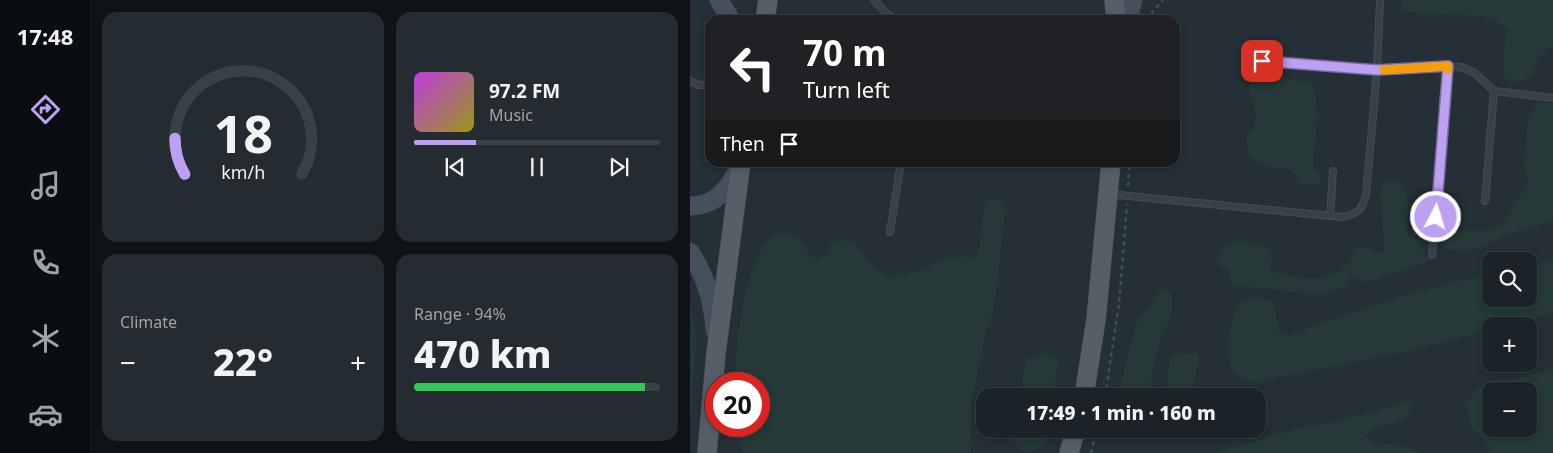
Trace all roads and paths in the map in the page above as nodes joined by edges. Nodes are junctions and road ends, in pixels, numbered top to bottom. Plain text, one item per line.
1 (719, 0) edge
2 (874, 0) edge
3 (1114, 0) edge
4 (1133, 0) edge
5 (1163, 0) edge
6 (1380, 0) edge
7 (728, 15) edge
8 (890, 15) edge
9 (1116, 15) edge
10 (1129, 15) edge
11 (1150, 15) edge
12 (1262, 61) dead end
13 (1448, 66) junction
14 (1377, 70) junction
15 (690, 81) edge
16 (705, 85) edge
17 (1494, 91) junction
18 (1553, 98) edge
19 (738, 167) edge
20 (740, 167) edge
21 (900, 167) edge
22 (1111, 167) edge
23 (1130, 167) edge
24 (1333, 172) dead end
25 (1108, 194) junction
26 (1127, 196) junction
27 (1485, 201) dead end
28 (690, 206) edge
29 (1330, 216) junction
30 (890, 232) dead end
31 (690, 252) edge
32 (1432, 255) dead end
33 (716, 353) junction
34 (1085, 388) edge
35 (1105, 388) edge
36 (1073, 438) edge
37 (1095, 438) edge
38 (707, 453) edge
39 (1069, 453) edge
40 (1091, 453) edge

1 - 7 street
2 - 8 lane
3 - 9 main road
4 - 10 street
5 - 11 path
6 - 14 lane
12 - 14 lane
13 - 14 lane
13 - 17 lane
13 - 32 lane
14 - 29 lane
15 - 16 lane
17 - 18 lane
17 - 27 lane
19 - 28 street
20 - 33 main road
21 - 30 lane
22 - 25 main road
23 - 26 path
24 - 29 lane
25 - 26 lane
25 - 34 main road
26 - 29 lane
26 - 35 path
31 - 33 street
33 - 38 main road
36 - 39 main road
37 - 40 path

